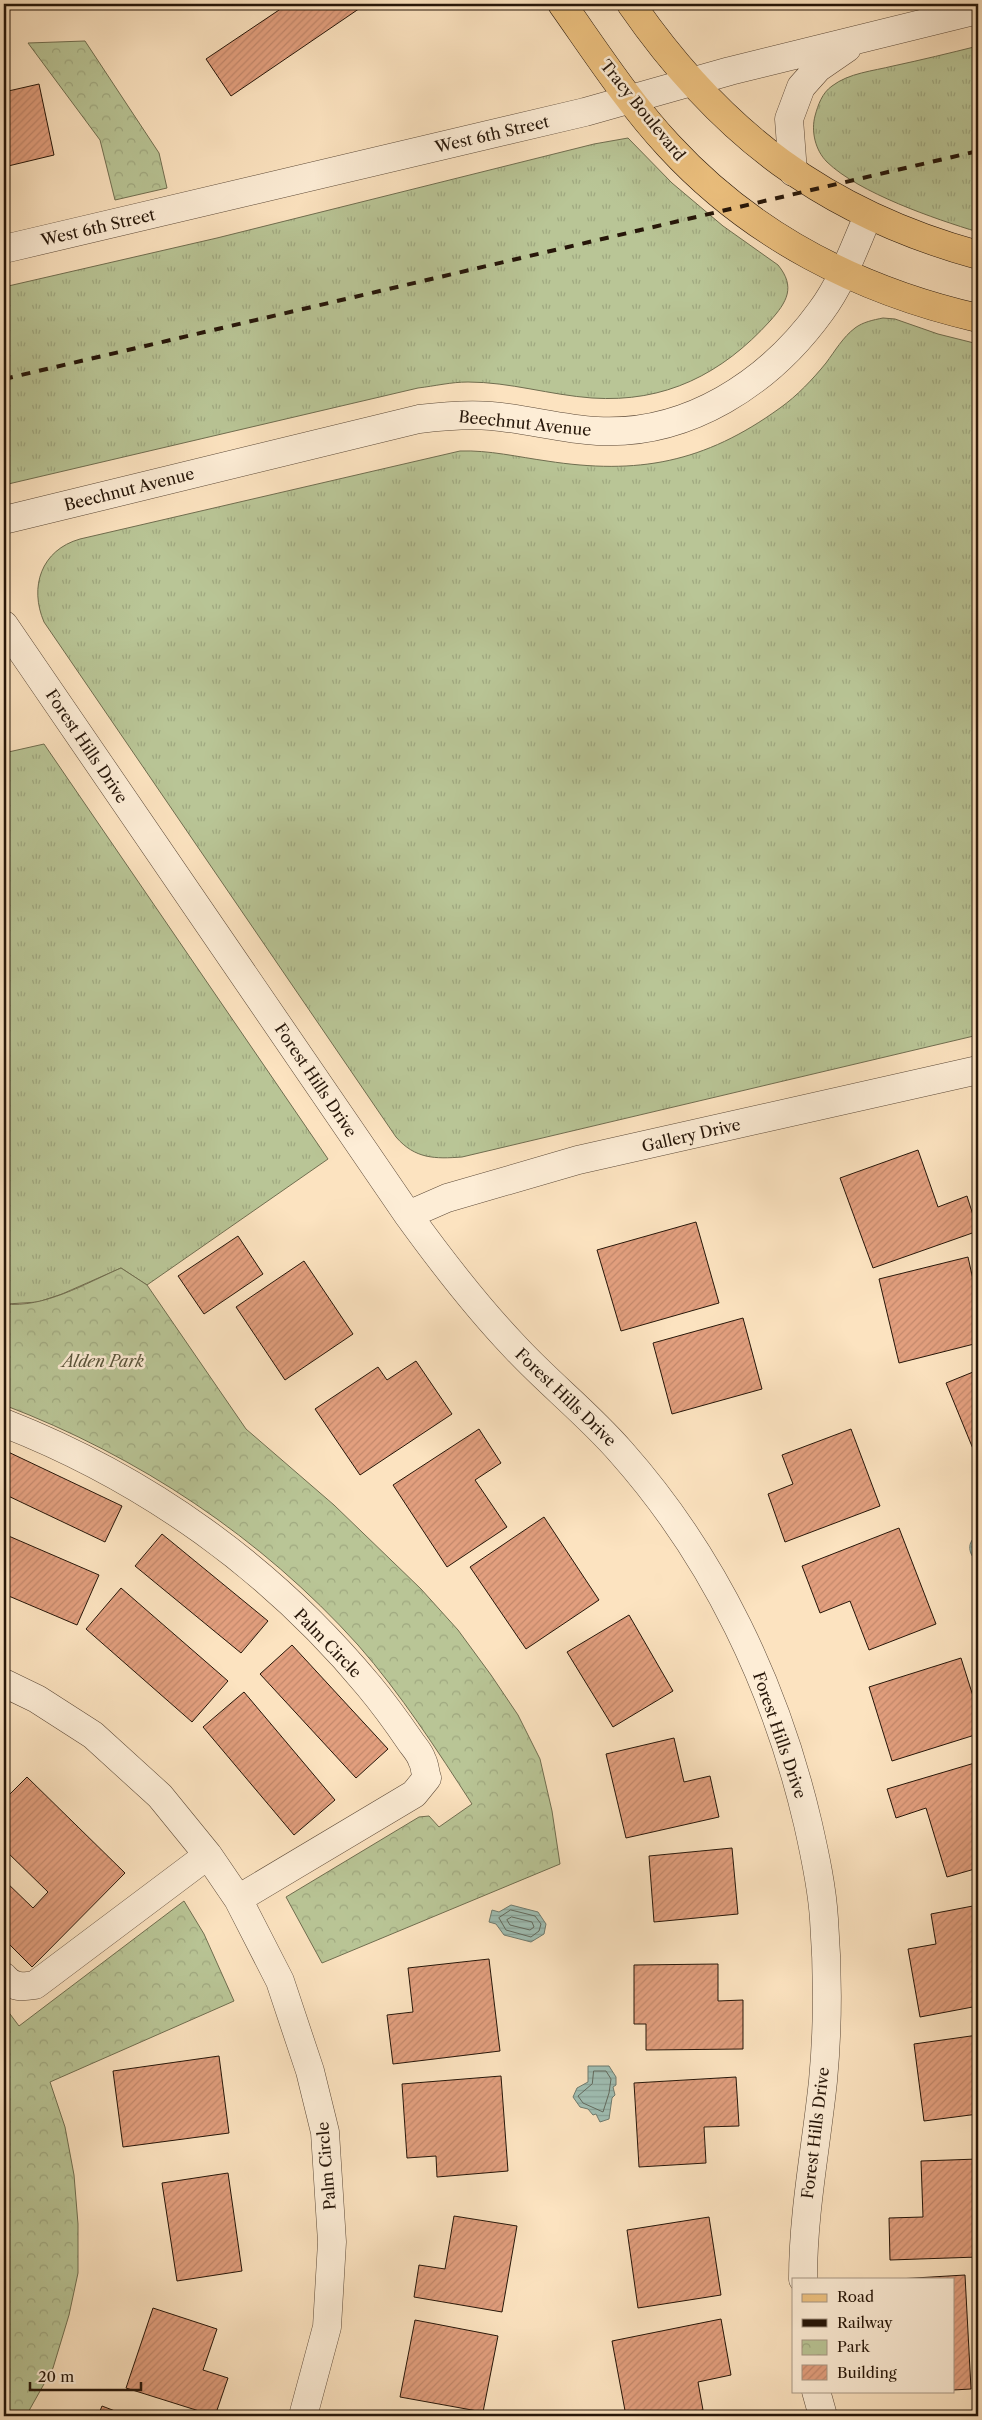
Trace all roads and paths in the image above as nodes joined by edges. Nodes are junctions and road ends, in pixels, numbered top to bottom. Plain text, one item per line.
1 (562, 4) edge
2 (632, 4) edge
3 (978, 10) edge
4 (860, 39) junction
5 (692, 81) junction
6 (630, 98) junction
7 (793, 172) junction
8 (868, 216) junction
9 (4, 249) edge
10 (978, 255) edge
11 (843, 273) junction
12 (978, 318) edge
13 (4, 520) edge
14 (4, 625) edge
15 (978, 1070) edge
16 (408, 1215) junction
17 (4, 1423) edge
18 (4, 1683) edge
19 (208, 1855) junction
20 (238, 1899) junction
21 (4, 1977) edge
22 (803, 2278) edge
23 (816, 2392) edge
24 (303, 2416) edge
25 (823, 2416) edge

1 - 6 main road, Tracy Boulevard
2 - 5 main road
3 - 4 street, West 6th Street
4 - 5 street, West 6th Street
4 - 7 street
5 - 6 street, West 6th Street
5 - 7 main road
6 - 9 street, West 6th Street
6 - 11 main road, Tracy Boulevard
7 - 8 main road
8 - 10 main road
8 - 11 street, Beechnut Avenue
11 - 12 main road, Tracy Boulevard
11 - 13 street, Beechnut Avenue
14 - 16 street, Forest Hills Drive
15 - 16 street, Gallery Drive
16 - 22 street, Forest Hills Drive
17 - 20 street, Palm Circle
18 - 19 street, Palm Circle
19 - 20 street, Palm Circle
19 - 21 street
20 - 24 street, Palm Circle
23 - 25 street

